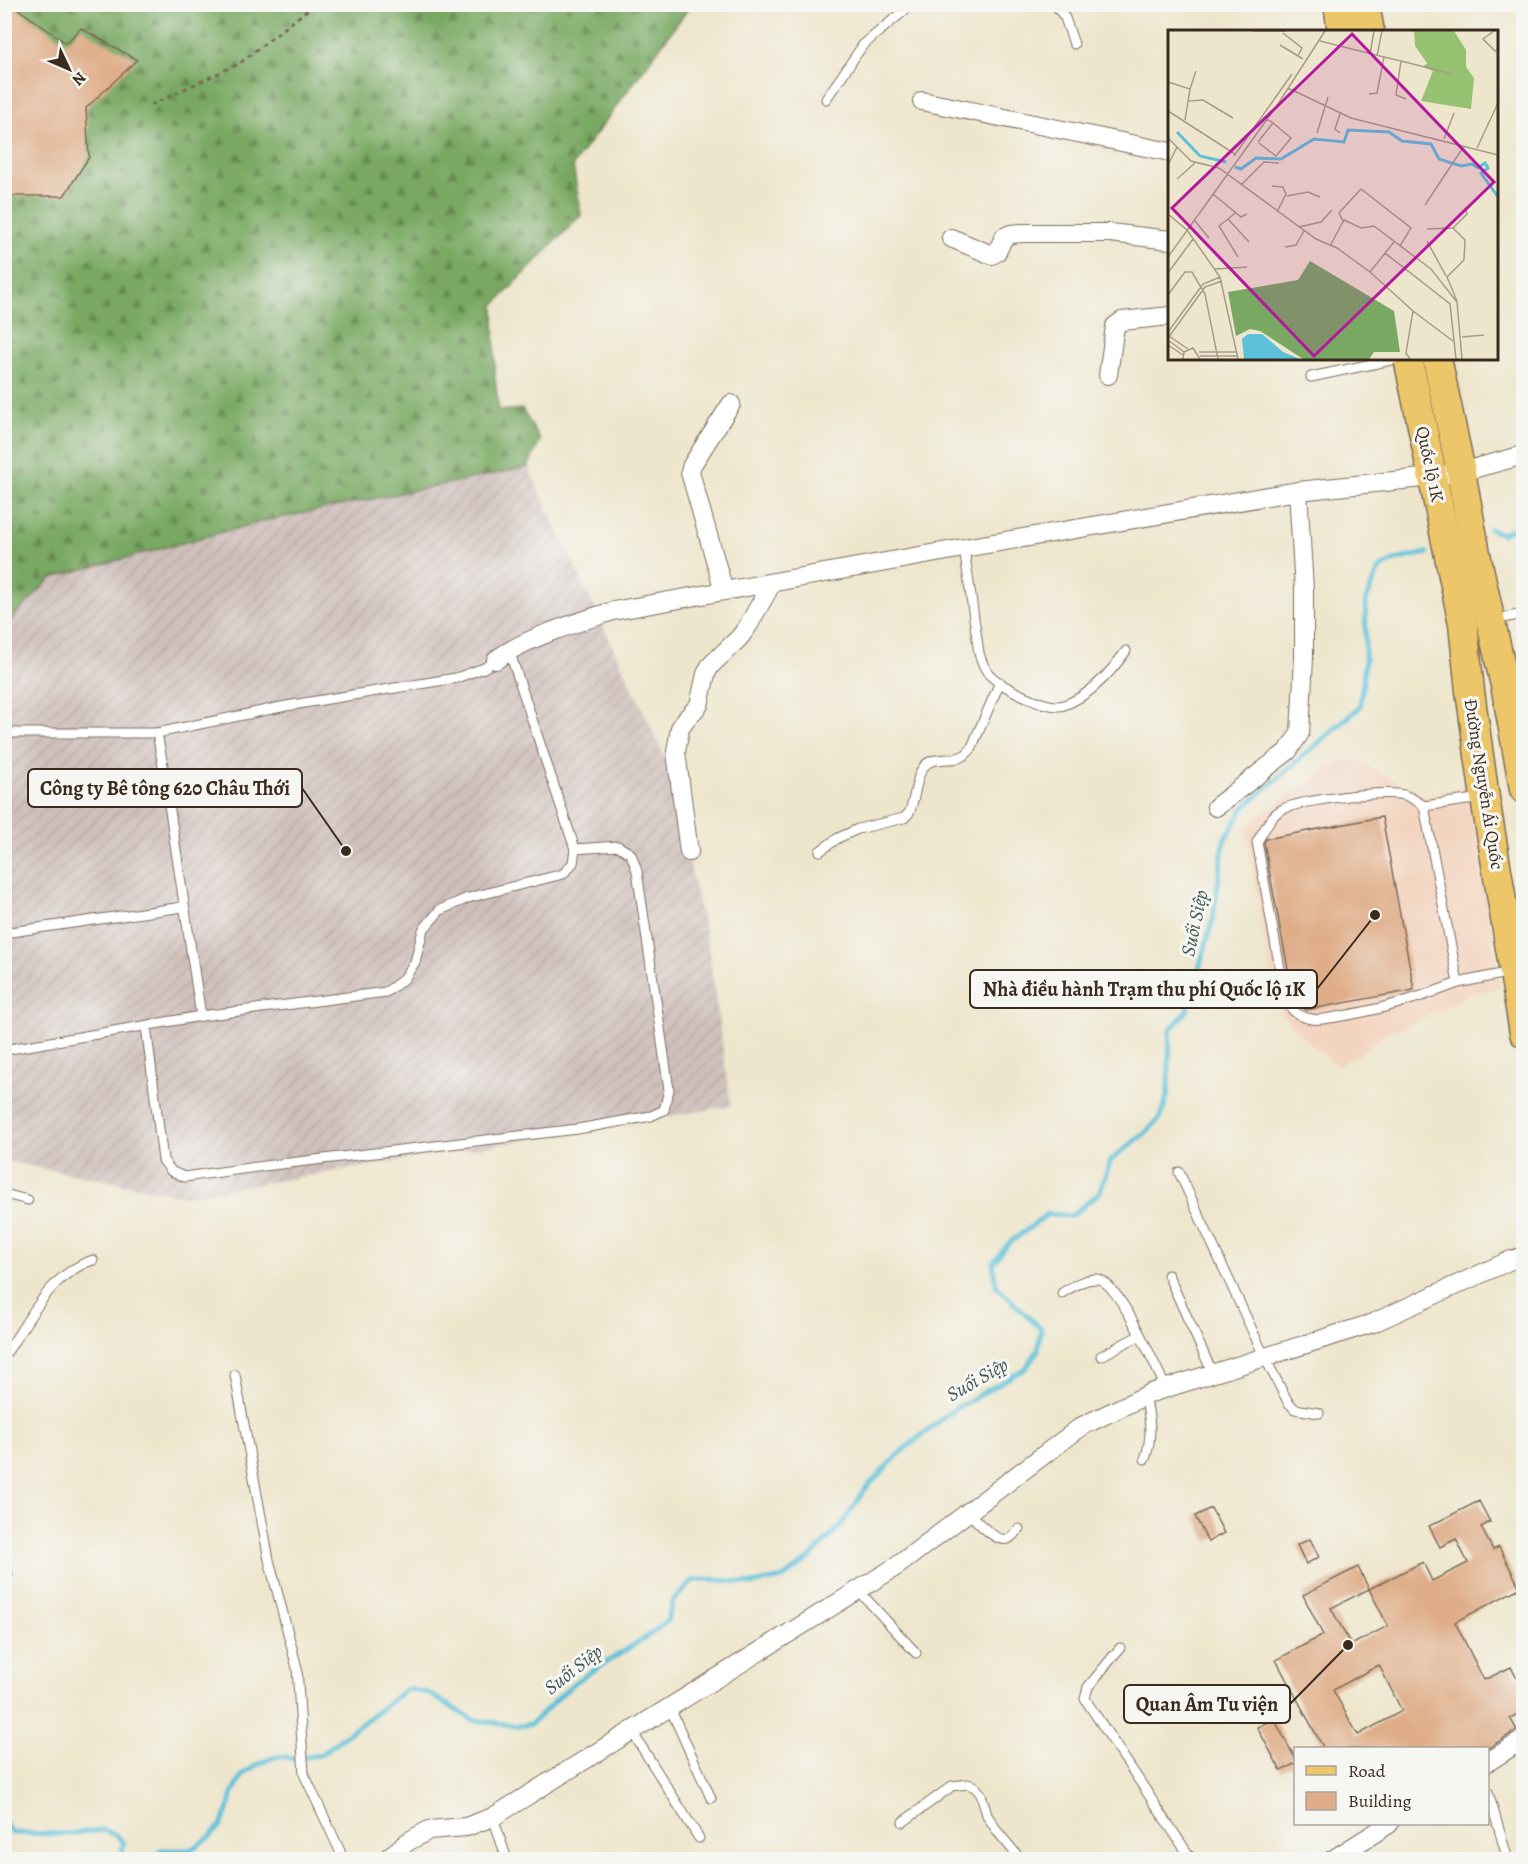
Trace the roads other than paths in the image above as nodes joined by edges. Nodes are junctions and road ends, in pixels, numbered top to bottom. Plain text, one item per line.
1 (912, 4) edge
2 (1055, 4) edge
3 (1338, 4) edge
4 (1365, 4) edge
5 (1342, 30) edge
6 (1370, 30) edge
7 (1074, 44) dead end
8 (826, 99) dead end
9 (922, 101) dead end
10 (1168, 152) edge
11 (951, 238) dead end
12 (1168, 240) edge
13 (1168, 316) edge
14 (1392, 360) edge
15 (1408, 360) edge
16 (1437, 360) edge
17 (1108, 375) dead end
18 (1311, 377) dead end
19 (731, 404) dead end
20 (1524, 455) edge
21 (1461, 472) junction
22 (1432, 477) junction
23 (1298, 491) junction
24 (964, 548) junction
25 (1477, 559) joint
26 (1451, 570) joint
27 (772, 583) junction
28 (724, 591) junction
29 (1524, 614) edge
30 (1490, 620) junction
31 (1126, 651) dead end
32 (503, 655) junction
33 (1000, 681) junction
34 (4, 733) edge
35 (157, 733) junction
36 (1524, 789) edge
37 (1485, 798) junction
38 (1424, 806) junction
39 (1216, 807) dead end
40 (575, 849) junction
41 (820, 850) dead end
42 (689, 852) dead end
43 (183, 908) junction
44 (4, 933) edge
45 (1514, 971) junction
46 (1458, 983) junction
47 (201, 1016) junction
48 (146, 1026) junction
49 (1524, 1033) edge
50 (4, 1050) edge
51 (1179, 1172) dead end
52 (4, 1194) edge
53 (28, 1200) dead end
54 (1524, 1256) edge
55 (93, 1260) dead end
56 (1168, 1275) dead end
57 (1062, 1293) dead end
58 (1140, 1335) junction
59 (4, 1356) edge
60 (1101, 1356) dead end
61 (1265, 1358) junction
62 (1213, 1374) junction
63 (235, 1375) dead end
64 (1166, 1388) junction
65 (1145, 1395) junction
66 (1319, 1413) dead end
67 (1145, 1459) dead end
68 (968, 1512) junction
69 (1019, 1529) dead end
70 (858, 1590) junction
71 (1120, 1648) dead end
72 (916, 1653) dead end
73 (669, 1706) junction
74 (631, 1730) junction
75 (1524, 1739) edge
76 (1489, 1761) edge
77 (1489, 1795) edge
78 (711, 1798) dead end
79 (493, 1817) junction
80 (903, 1822) dead end
81 (1387, 1825) edge
82 (699, 1838) dead end
83 (342, 1860) edge
84 (385, 1860) edge
85 (507, 1860) edge
86 (1021, 1860) edge
87 (1192, 1860) edge
88 (1332, 1860) edge
89 (1508, 1860) edge

1 - 8 lane
2 - 7 lane
3 - 5 main road
4 - 6 main road
9 - 10 street
11 - 12 street
13 - 17 street
14 - 18 lane
15 - 22 main road, Quốc lộ 1K
16 - 21 main road, Quốc lộ 1K
19 - 28 street
20 - 21 street
21 - 22 street
21 - 25 main road, Quốc lộ 1K
22 - 23 street
22 - 26 main road, Quốc lộ 1K
23 - 24 street
23 - 39 street
24 - 27 street
24 - 33 lane
25 - 30 main road, Đường Nguyễn Ái Quốc
26 - 37 main road, Đường Nguyễn Ái Quốc
27 - 28 street
27 - 42 street
28 - 32 street
29 - 30 lane
30 - 36 main road, Đường Nguyễn Ái Quốc
31 - 33 lane
32 - 35 lane
32 - 40 lane
33 - 41 lane
34 - 35 lane
35 - 43 lane
37 - 38 lane
37 - 45 main road, Đường Nguyễn Ái Quốc
38 - 46 lane
38 - 46 lane
40 - 47 lane
40 - 48 lane
43 - 44 lane
43 - 47 lane
45 - 46 lane
45 - 49 main road, Đường Nguyễn Ái Quốc
47 - 48 lane
48 - 50 lane
51 - 61 lane
52 - 53 lane
54 - 61 street
55 - 59 lane
56 - 62 lane
57 - 58 lane
58 - 60 lane
58 - 64 lane
61 - 62 street
61 - 66 lane
62 - 64 street
63 - 83 lane
64 - 65 street
65 - 67 lane
65 - 68 street
68 - 69 lane
68 - 70 street
70 - 72 lane
70 - 73 street
71 - 87 lane
73 - 74 street
73 - 78 lane
74 - 79 street
74 - 82 lane
75 - 76 street
77 - 89 lane
79 - 84 street
79 - 85 lane
80 - 86 lane
81 - 88 street

